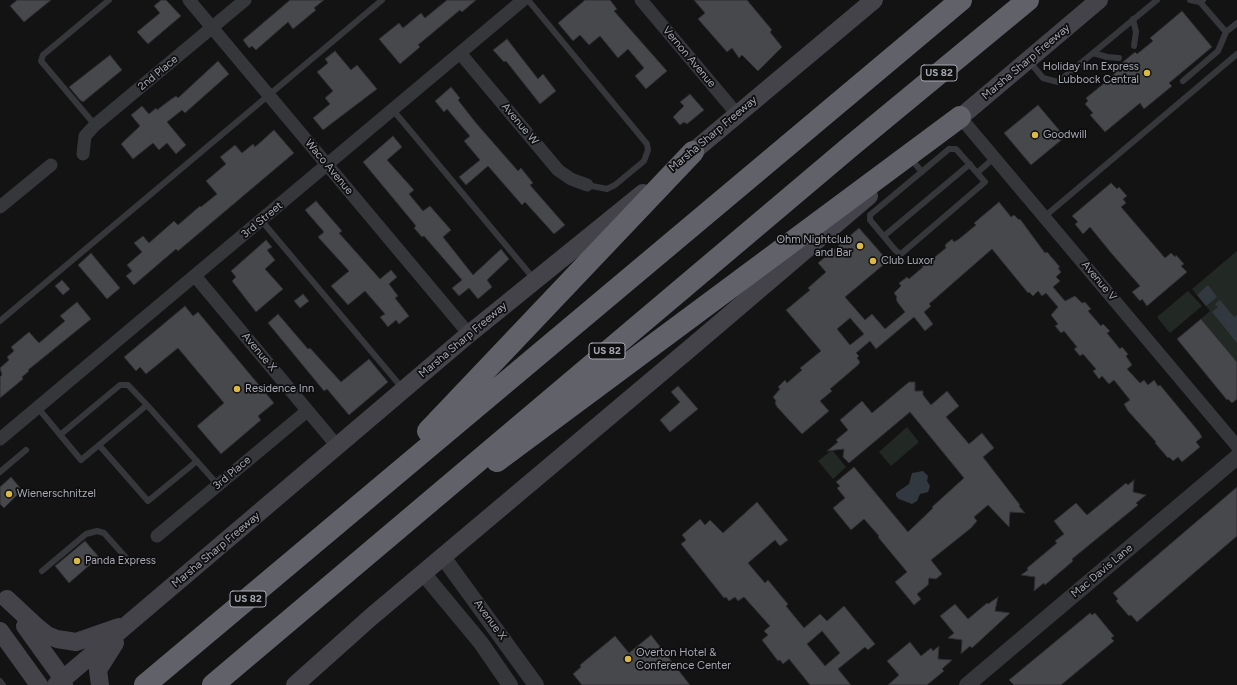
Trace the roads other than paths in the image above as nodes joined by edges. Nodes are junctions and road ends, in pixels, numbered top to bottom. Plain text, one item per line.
1 (109, 0) edge
2 (189, 0) edge
3 (246, 0) edge
4 (382, 0) edge
5 (523, 0) edge
6 (528, 0) edge
7 (641, 0) edge
8 (961, 0) edge
9 (1028, 0) edge
10 (1099, 0) edge
11 (1157, 0) edge
12 (1190, 0) edge
13 (871, 1) edge
14 (1202, 1) edge
15 (1133, 19) junction
16 (1237, 23) edge
17 (212, 28) junction
18 (1226, 32) junction
19 (1134, 46) dead end
20 (460, 53) junction
21 (1093, 53) junction
22 (1237, 54) edge
23 (1119, 58) dead end
24 (1028, 60) junction
25 (1183, 81) dead end
26 (269, 95) junction
27 (393, 110) junction
28 (737, 114) junction
29 (960, 117) junction
30 (95, 125) junction
31 (693, 152) junction
32 (83, 154) dead end
33 (994, 158) junction
34 (970, 164) junction
35 (51, 165) dead end
36 (327, 165) junction
37 (917, 166) junction
38 (978, 172) junction
39 (587, 185) joint
40 (0, 207) edge
41 (1044, 217) junction
42 (261, 220) junction
43 (884, 236) junction
44 (195, 276) junction
45 (535, 281) junction
46 (0, 321) edge
47 (469, 334) junction
48 (404, 390) junction
49 (147, 405) junction
50 (38, 408) junction
51 (307, 411) junction
52 (60, 435) junction
53 (0, 439) edge
54 (99, 445) junction
55 (1237, 446) edge
56 (338, 447) junction
57 (26, 450) dead end
58 (1237, 457) edge
59 (197, 461) junction
60 (0, 472) edge
61 (218, 485) junction
62 (351, 513) junction
63 (158, 536) dead end
64 (443, 556) junction
65 (365, 557) junction
66 (129, 561) dead end
67 (42, 571) dead end
68 (423, 573) junction
69 (3, 594) edge
70 (129, 623) junction
71 (0, 631) edge
72 (0, 681) edge
73 (61, 683) edge
74 (3, 685) edge
75 (39, 685) edge
76 (100, 685) edge
77 (145, 685) edge
78 (212, 685) edge
79 (295, 685) edge
80 (510, 685) edge
81 (536, 685) edge
82 (967, 685) edge

1 - 30 lane
2 - 17 street, Waco Avenue
3 - 17 street, 2nd Place
4 - 26 lane
5 - 20 street, 3rd Street
6 - 39 lane
7 - 28 street, Vernon Avenue
8 - 62 highway, US 82
9 - 65 highway, US 82
10 - 24 main road, Marsha Sharp Freeway
11 - 15 lane
12 - 14 lane
13 - 28 main road, Marsha Sharp Freeway
14 - 18 lane
15 - 19 lane
15 - 21 lane
16 - 18 lane
17 - 26 street, Waco Avenue
17 - 30 street, 2nd Place
18 - 25 lane
20 - 27 street, 3rd Street
20 - 39 street, Avenue W
21 - 23 lane
21 - 24 lane
22 - 41 lane
24 - 29 main road, Marsha Sharp Freeway
26 - 36 street, Waco Avenue
26 - 46 lane
27 - 36 street, 3rd Street
27 - 45 lane
28 - 31 main road, Marsha Sharp Freeway
29 - 33 street, Avenue V
29 - 37 main road, Marsha Sharp Freeway
29 - 65 highway
30 - 32 street, 2nd Place
31 - 45 main road, Marsha Sharp Freeway
31 - 62 highway
33 - 38 lane
33 - 41 street, Avenue V
34 - 37 lane
34 - 38 lane
34 - 43 lane
35 - 40 street
36 - 42 street, 3rd Street
36 - 47 street, Waco Avenue
37 - 43 lane
37 - 64 main road, Marsha Sharp Freeway
38 - 43 lane
41 - 55 street, Avenue V
42 - 44 street, 3rd Street
42 - 48 lane
44 - 50 street, 3rd Street
44 - 51 street, Avenue X
45 - 47 main road, Marsha Sharp Freeway
47 - 48 main road, Marsha Sharp Freeway
48 - 56 main road, Marsha Sharp Freeway
49 - 52 lane
49 - 54 lane
49 - 59 lane
50 - 52 lane
50 - 53 street, 3rd Street
51 - 56 street, Avenue X
51 - 61 street, 3rd Place
52 - 54 lane
54 - 59 lane
56 - 70 main road, Marsha Sharp Freeway
57 - 60 lane
58 - 82 street, Mac Davis Lane
59 - 61 lane
61 - 63 street, 3rd Place
62 - 77 highway, US 82
64 - 68 main road, Marsha Sharp Freeway
64 - 81 street, Avenue X
65 - 78 highway, US 82
66 - 67 lane
68 - 79 main road, Marsha Sharp Freeway
68 - 80 street, Avenue X
69 - 70 main road
69 - 73 main road
70 - 73 main road, Marsha Sharp Freeway
70 - 76 main road
71 - 75 main road
72 - 74 lane

